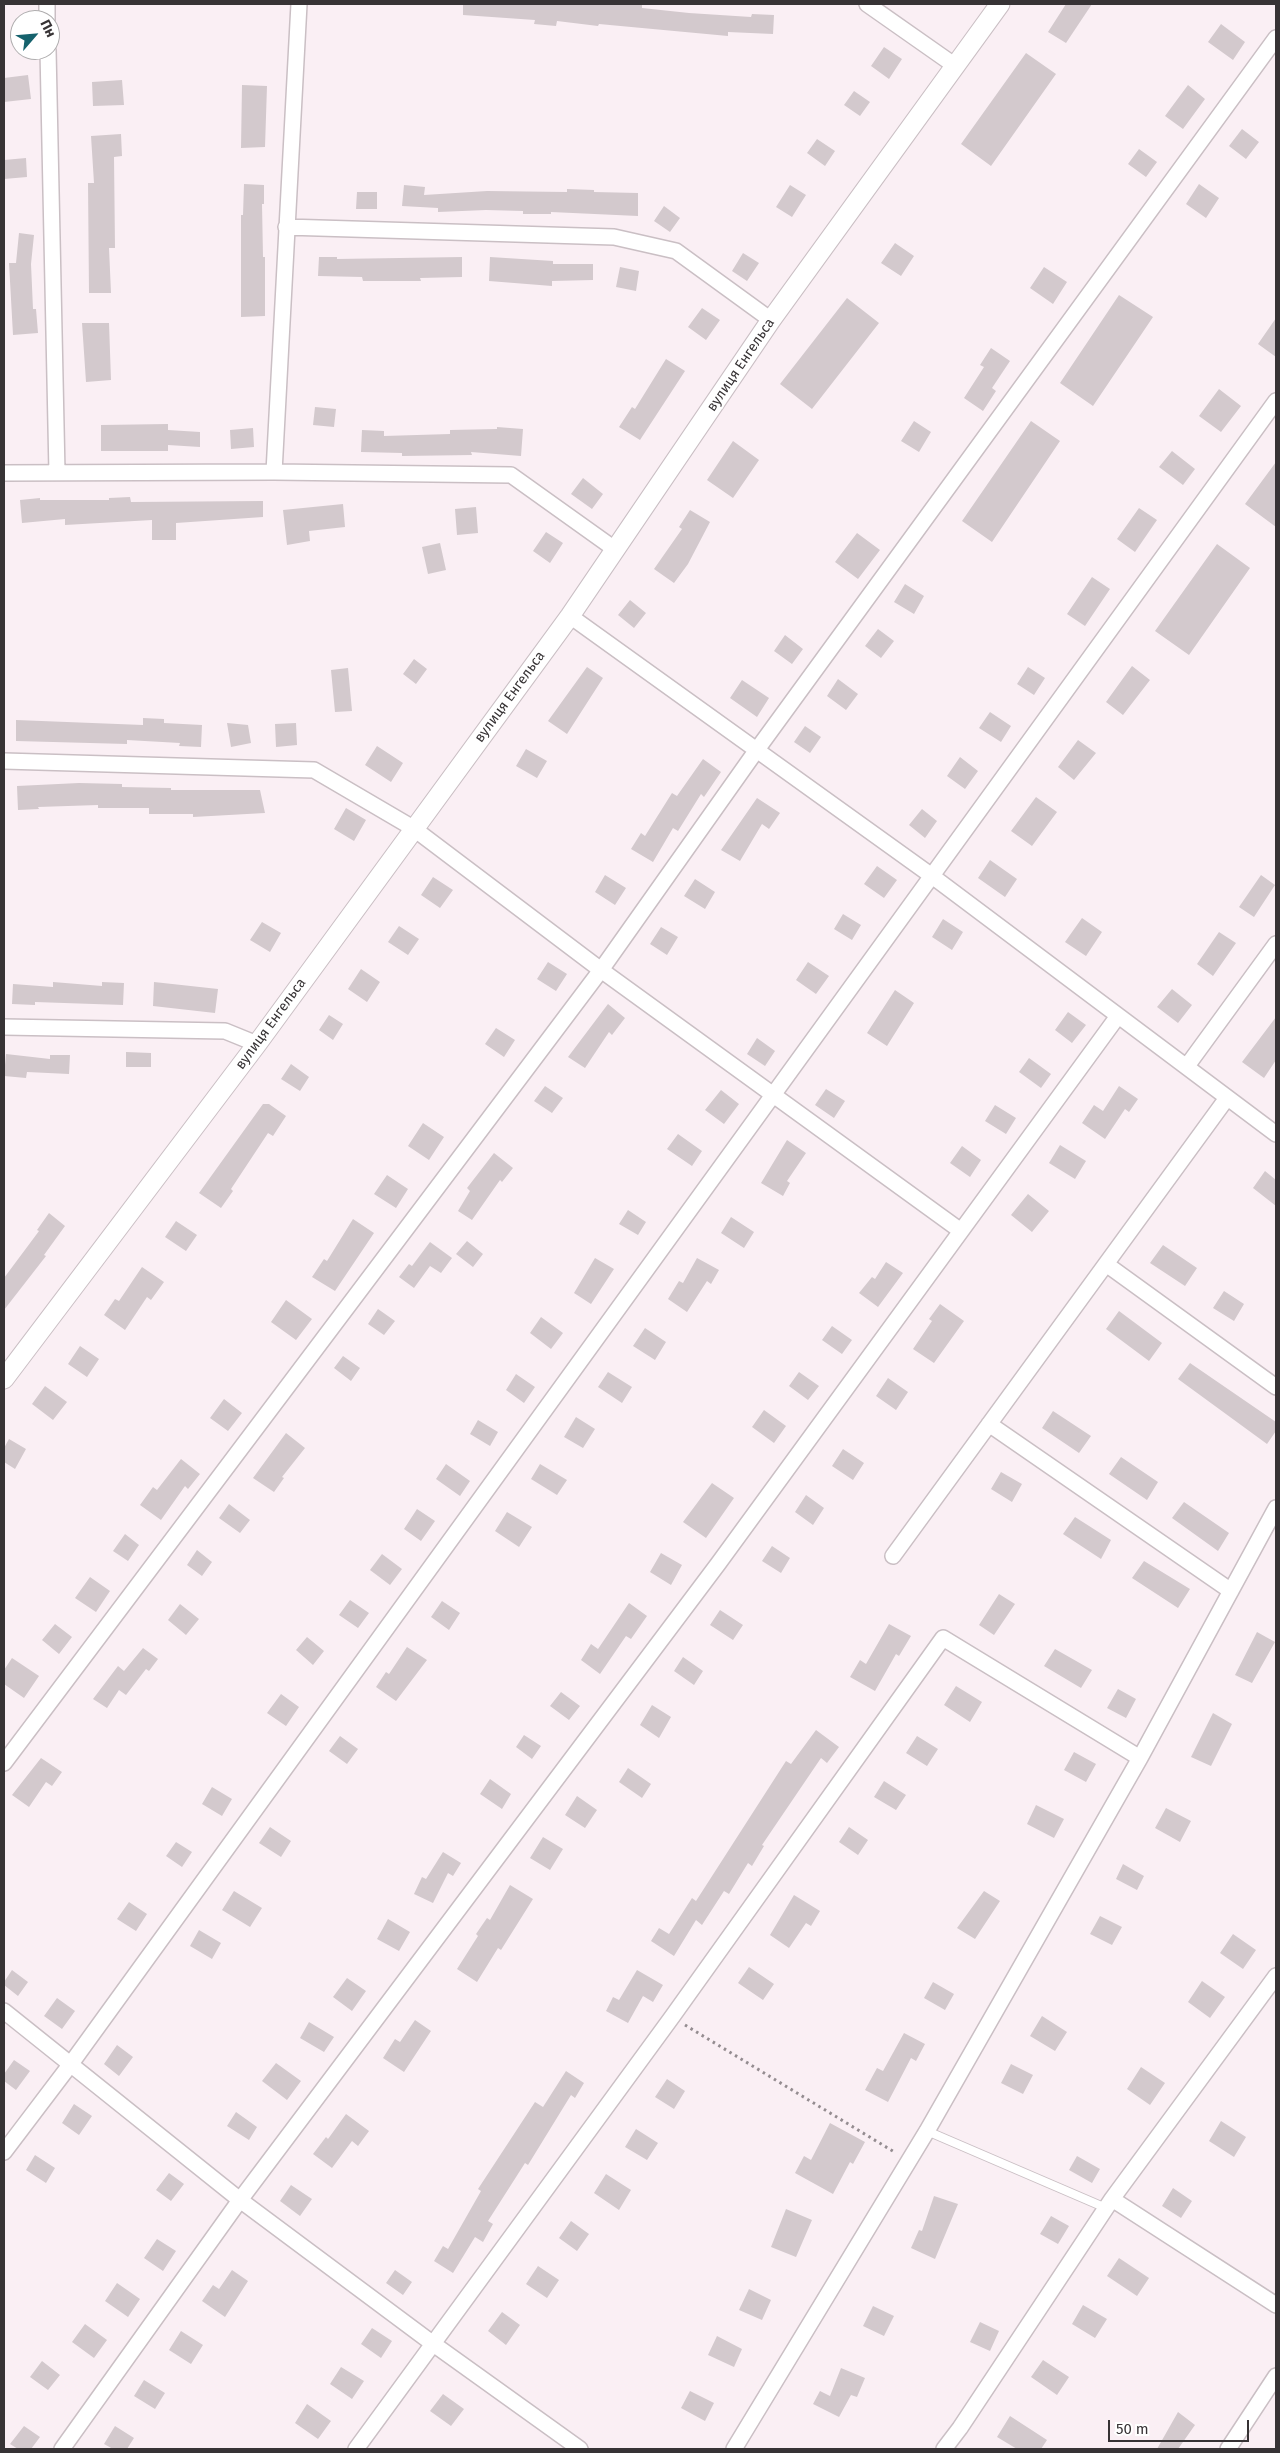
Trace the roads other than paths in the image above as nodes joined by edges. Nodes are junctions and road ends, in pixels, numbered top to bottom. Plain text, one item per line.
1 (299, 4) edge
2 (867, 4) edge
3 (1000, 4) edge
4 (1276, 38) edge
5 (48, 60) edge
6 (954, 65) junction
7 (286, 227) junction
8 (771, 320) junction
9 (1276, 400) edge
10 (274, 472) junction
11 (4, 473) edge
12 (57, 473) junction
13 (616, 550) junction
14 (570, 616) junction
15 (756, 751) junction
16 (4, 762) edge
17 (413, 828) junction
18 (932, 876) junction
19 (1276, 944) edge
20 (601, 970) junction
21 (1118, 1016) junction
22 (4, 1027) edge
23 (257, 1044) junction
24 (1187, 1066) junction
25 (773, 1096) junction
26 (1227, 1098) junction
27 (1276, 1134) edge
28 (961, 1231) junction
29 (1106, 1264) junction
30 (4, 1379) edge
31 (1276, 1387) edge
32 (989, 1424) junction
33 (1276, 1508) edge
34 (893, 1556) dead end
35 (1231, 1591) junction
36 (1140, 1758) junction
37 (4, 1762) edge
38 (1276, 1976) edge
39 (4, 2011) edge
40 (70, 2065) junction
41 (927, 2131) junction
42 (4, 2152) edge
43 (240, 2200) junction
44 (1109, 2204) junction
45 (1276, 2306) edge
46 (432, 2344) junction
47 (1276, 2376) edge
48 (62, 2449) edge
49 (356, 2449) edge
50 (580, 2449) edge
51 (734, 2449) edge
52 (944, 2449) edge
53 (1228, 2449) edge

1 - 7 street
2 - 6 street
3 - 6 street, вулиця Енгельса
4 - 15 street
5 - 12 street
6 - 8 street, вулиця Енгельса
7 - 8 street
7 - 10 street
8 - 13 street, вулиця Енгельса
9 - 18 street
10 - 12 street
10 - 13 street
11 - 12 street
13 - 14 street, вулиця Енгельса
14 - 15 street
14 - 17 street, вулиця Енгельса
15 - 18 street
15 - 20 street
16 - 17 street
17 - 20 street
17 - 23 street, вулиця Енгельса
18 - 21 street
18 - 25 street
19 - 24 street
20 - 25 street
20 - 37 street
21 - 24 street
21 - 28 street
22 - 23 street
23 - 30 street, вулиця Енгельса
24 - 26 street
25 - 28 street
25 - 40 street
26 - 27 street
26 - 29 street
28 - 43 street
29 - 31 street
29 - 32 street
32 - 34 street
32 - 35 street
33 - 35 street
35 - 36 street
36 - 41 street
36 - 46 street
38 - 44 street
39 - 40 street
40 - 42 street
40 - 43 street
41 - 44 lane
41 - 51 street
43 - 46 street
43 - 48 street
44 - 45 street
44 - 52 street
46 - 49 street
46 - 50 street
47 - 53 street

